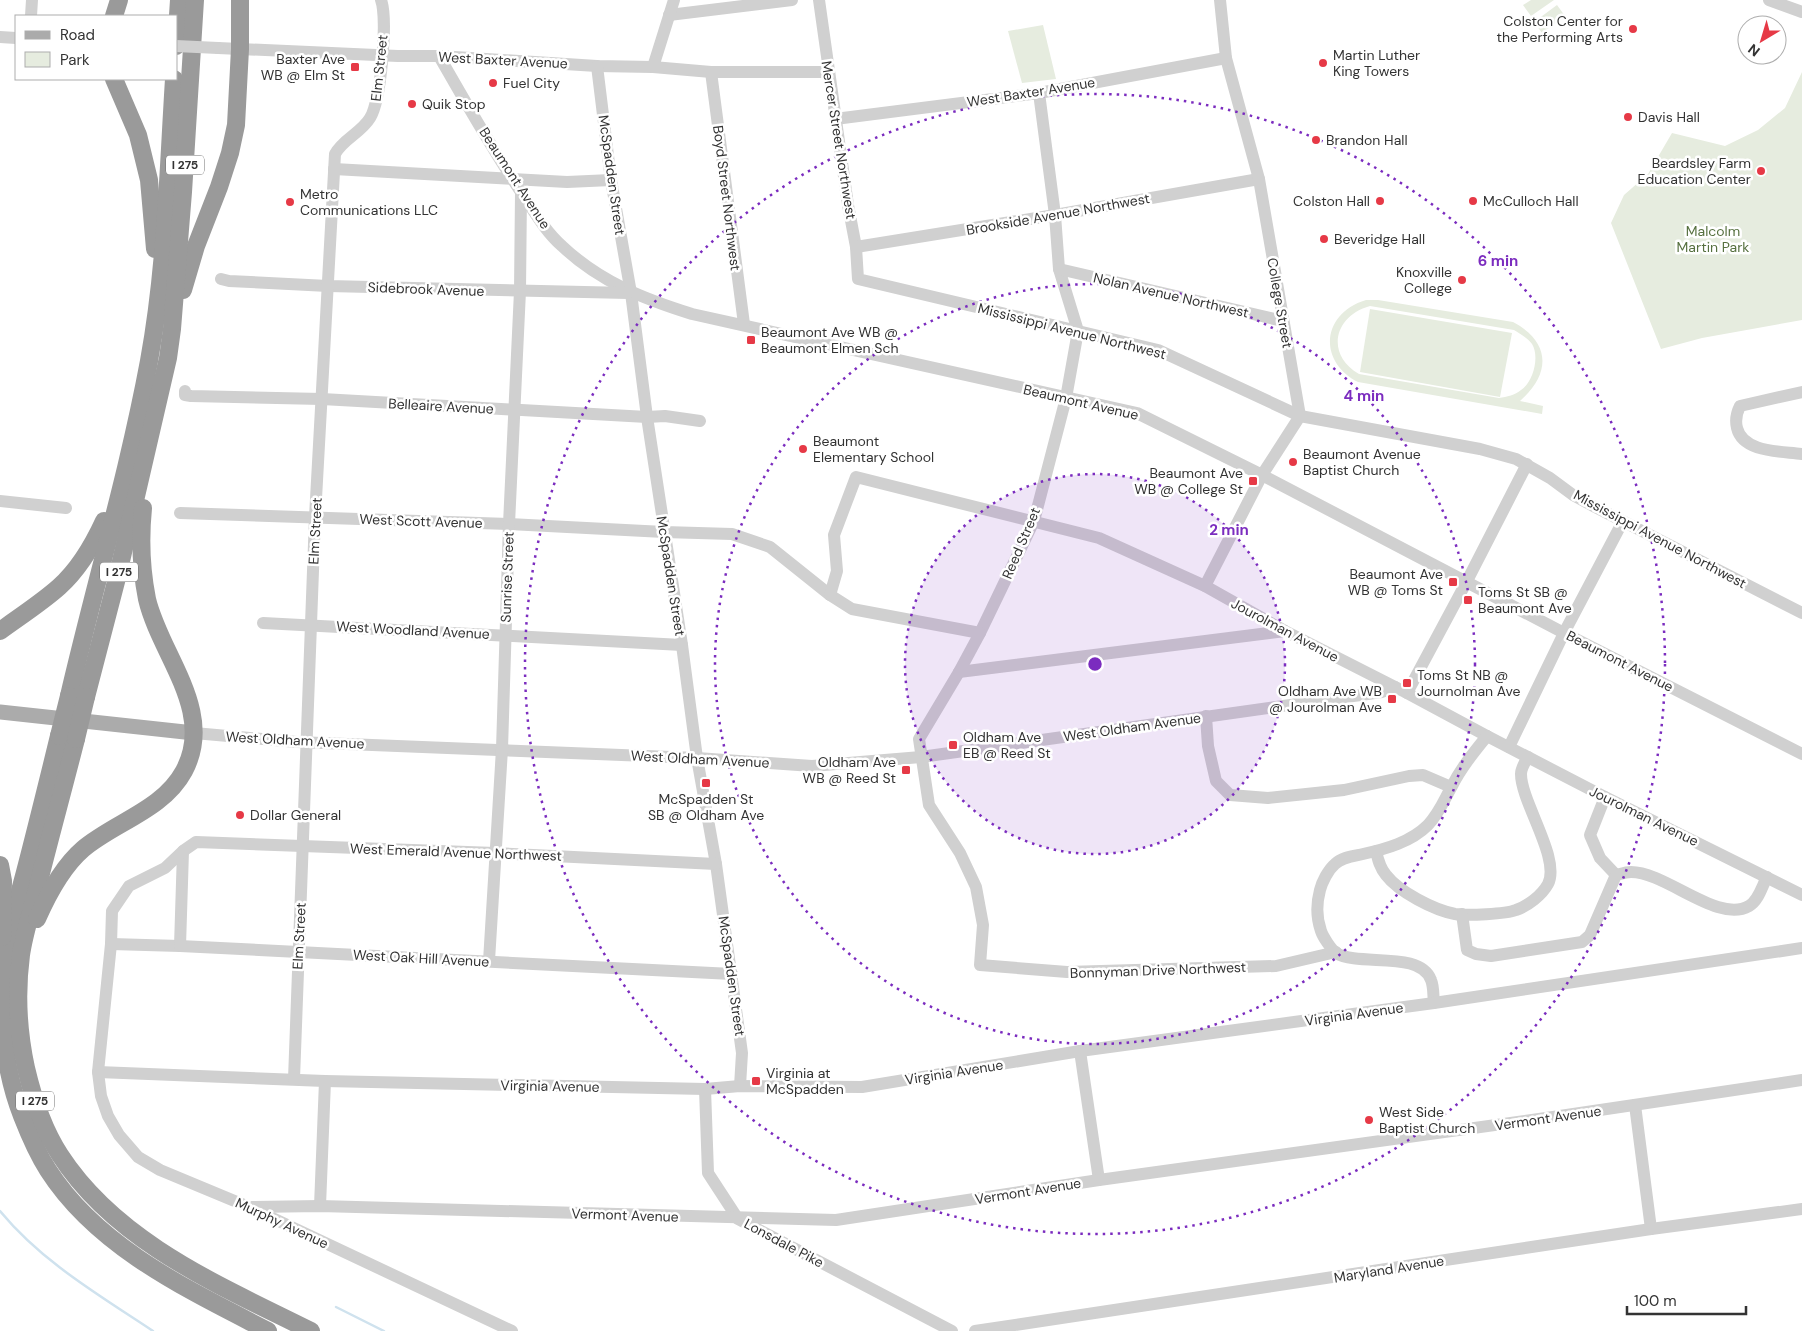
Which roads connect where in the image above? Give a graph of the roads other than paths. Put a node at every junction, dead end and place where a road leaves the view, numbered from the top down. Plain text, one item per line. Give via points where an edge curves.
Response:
1 (32, 0) edge
2 (119, 0) edge
3 (179, 0) edge
4 (195, 0) edge
5 (240, 0) edge
6 (381, 0) edge
7 (674, 0) edge
8 (792, 0) edge
9 (819, 0) edge
10 (1220, 0) edge
11 (1769, 0) edge
12 (1802, 12) edge
13 (31, 15) edge
14 (114, 15) edge
15 (178, 15) edge
16 (669, 15) junction
17 (0, 37) edge
18 (15, 38) edge
19 (178, 46) edge
20 (240, 49) junction
21 (382, 55) junction
22 (439, 56) junction
23 (1226, 58) junction
24 (597, 66) junction
25 (653, 67) junction
26 (711, 72) junction
27 (829, 72) junction
28 (114, 80) edge
29 (174, 80) edge
30 (1039, 93) junction
31 (835, 119) junction
32 (334, 169) junction
33 (512, 179) junction
34 (1259, 179) junction
35 (610, 180) junction
36 (521, 193) junction
37 (1055, 215) junction
38 (856, 247) junction
39 (1059, 269) junction
40 (221, 279) dead end
41 (858, 279) joint
42 (328, 286) junction
43 (159, 287) junction
44 (520, 291) junction
45 (631, 293) junction
46 (1283, 320) junction
47 (744, 324) junction
48 (172, 329) junction
49 (1078, 331) junction
50 (185, 391) dead end
51 (1802, 392) edge
52 (1066, 398) junction
53 (322, 399) junction
54 (514, 410) junction
55 (1300, 416) junction
56 (647, 417) junction
57 (700, 421) dead end
58 (148, 445) junction
59 (1802, 454) edge
60 (1527, 464) junction
61 (1262, 475) junction
62 (124, 477) junction
63 (0, 501) edge
64 (66, 508) dead end
65 (180, 513) dead end
66 (315, 517) junction
67 (1034, 521) junction
68 (1623, 521) junction
69 (509, 524) junction
70 (664, 532) junction
71 (1467, 581) junction
72 (1205, 586) junction
73 (830, 595) junction
74 (1802, 613) edge
75 (263, 623) dead end
76 (311, 625) junction
77 (0, 631) edge
78 (1285, 631) junction
79 (980, 632) junction
80 (1564, 633) junction
81 (505, 634) junction
82 (682, 645) junction
83 (959, 672) junction
84 (1395, 687) junction
85 (1407, 693) junction
86 (0, 712) edge
87 (1206, 716) junction
88 (194, 733) junction
89 (1487, 736) junction
90 (67, 738) junction
91 (307, 742) junction
92 (1509, 747) junction
93 (502, 749) junction
94 (1802, 754) edge
95 (921, 757) junction
96 (1528, 757) junction
97 (697, 758) junction
98 (1451, 787) junction
99 (1605, 798) junction
100 (196, 842) joint
101 (304, 847) junction
102 (183, 851) junction
103 (1376, 851) junction
104 (495, 853) junction
105 (716, 864) junction
106 (0, 865) edge
107 (1616, 874) junction
108 (1767, 877) junction
109 (1802, 896) edge
110 (1462, 914) junction
111 (111, 944) junction
112 (180, 946) junction
113 (1802, 948) edge
114 (298, 952) junction
115 (1336, 952) junction
116 (21, 954) junction
117 (489, 962) junction
118 (980, 965) joint
119 (3, 974) junction
120 (732, 974) junction
121 (1434, 1003) junction
122 (1080, 1051) junction
123 (98, 1072) junction
124 (294, 1079) junction
125 (1802, 1080) edge
126 (325, 1081) junction
127 (740, 1086) junction
128 (705, 1089) junction
129 (1635, 1105) junction
130 (1099, 1180) junction
131 (249, 1206) junction
132 (320, 1206) junction
133 (1802, 1209) edge
134 (738, 1218) junction
135 (1651, 1229) junction
136 (268, 1331) edge
137 (311, 1331) edge
138 (512, 1331) edge
139 (952, 1331) edge
140 (975, 1331) edge

1 - 13 street
2 - 14 highway
3 - 15 highway
4 - 48 highway, I 275
5 - 20 highway
6 - 21 street, Elm Street via 384,12
7 - 16 street
8 - 16 street
9 - 27 street, Mercer Street Northwest
10 - 23 street, College Street
11 - 12 street
16 - 25 street
17 - 18 street
19 - 20 street, West Baxter Avenue, bridge
20 - 21 street, West Baxter Avenue
20 - 48 highway via 236,125 230,153 196,246
21 - 22 street, West Baxter Avenue
21 - 32 street, Elm Street via 375,108 366,124 338,149
22 - 24 street, West Baxter Avenue
22 - 33 street, Beaumont Avenue
23 - 30 street, West Baxter Avenue
23 - 34 street, College Street
24 - 25 street, West Baxter Avenue
24 - 35 street, McSpadden Street
25 - 26 street, West Baxter Avenue
26 - 27 street, West Baxter Avenue
26 - 47 street, Boyd Street Northwest
27 - 31 street, Mercer Street Northwest
28 - 43 highway via 138,135 148,180
29 - 43 highway, I 275
30 - 31 street, West Baxter Avenue
30 - 37 street, Reed Street
31 - 38 street, Mercer Street Northwest
32 - 33 street
32 - 42 street, Elm Street
33 - 35 street
33 - 36 street, Beaumont Avenue
34 - 37 street, Brookside Avenue Northwest
34 - 46 street, College Street
35 - 45 street, McSpadden Street
36 - 44 street, Sunrise Street
36 - 45 street, Beaumont Avenue via 562,246 581,262
37 - 38 street, Brookside Avenue Northwest
37 - 39 street, Reed Street
38 - 41 street, Mercer Street Northwest
39 - 46 street, Nolan Avenue Northwest
39 - 49 street, Reed Street
40 - 42 street, Sidebrook Avenue
41 - 49 street, Mississippi Avenue Northwest
42 - 44 street, Sidebrook Avenue
42 - 53 street, Elm Street
43 - 62 highway, I 275 via 149,360
44 - 45 street, Sidebrook Avenue
44 - 54 street, Sunrise Street
45 - 47 street, Beaumont Avenue via 692,314
45 - 56 street, McSpadden Street
46 - 55 street, College Street
47 - 52 street, Beaumont Avenue
48 - 58 highway, I 275
49 - 52 street, Reed Street
49 - 55 street, Mississippi Avenue Northwest via 1158,350
50 - 53 street, Belleaire Avenue via 184,395 191,396
51 - 59 street via 1740,406 1735,421 1738,433 1748,444
52 - 61 street, Beaumont Avenue via 1137,414
52 - 67 street, Reed Street
53 - 54 street, Belleaire Avenue
53 - 66 street, Elm Street
54 - 56 street, Belleaire Avenue
54 - 69 street, Sunrise Street
55 - 60 street, Mississippi Avenue Northwest via 1480,449
55 - 61 street
56 - 57 street, Belleaire Avenue
56 - 70 street, McSpadden Street
58 - 88 highway via 141,530 148,600 189,700
58 - 90 highway, I 275, bridge via 86,697
60 - 68 street, Mississippi Avenue Northwest via 1573,495
60 - 71 street
61 - 71 street, Beaumont Avenue
61 - 72 street
62 - 77 highway via 97,537 78,565 59,587
62 - 90 highway, I 275, bridge via 68,696
63 - 64 street
65 - 66 street, West Scott Avenue
66 - 69 street, West Scott Avenue
66 - 76 street, Elm Street
67 - 72 street, Jourolman Avenue via 1099,538
67 - 73 street, Jourolman Avenue via 856,477 834,535 837,571
67 - 79 street, Reed Street
68 - 74 street, Mississippi Avenue Northwest
68 - 80 street
69 - 70 street, West Scott Avenue
69 - 81 street, Sunrise Street
70 - 73 street, West Scott Avenue via 732,534 770,547
70 - 82 street, McSpadden Street
71 - 80 street, Beaumont Avenue
71 - 85 street
72 - 78 street, Jourolman Avenue
73 - 79 street, West Scott Avenue via 852,609
75 - 76 street, West Woodland Avenue
76 - 81 street, West Woodland Avenue
76 - 91 street, Elm Street
78 - 83 street
78 - 84 street, Jourolman Avenue
79 - 83 street, Reed Street
80 - 92 street
80 - 94 street, Beaumont Avenue
81 - 82 street, West Woodland Avenue
81 - 93 street, Sunrise Street
82 - 97 street, McSpadden Street
83 - 95 street, Reed Street via 919,739
84 - 85 street, Jourolman Avenue
84 - 87 street, West Oldham Avenue via 1382,692
85 - 89 street, Jourolman Avenue
86 - 88 main road, West Oldham Avenue
87 - 95 street, West Oldham Avenue
87 - 98 street via 1208,746 1216,781 1230,795 1268,798 1344,790 1423,775
88 - 91 street, West Oldham Avenue
88 - 116 highway via 184,770 174,786 157,802 82,850 61,874
89 - 92 street, Jourolman Avenue
89 - 98 street
90 - 116 highway, I 275
90 - 119 highway, I 275 via 10,928
91 - 93 street, West Oldham Avenue
91 - 101 street, Elm Street
92 - 96 street, Jourolman Avenue
93 - 97 street, West Oldham Avenue
93 - 104 street, Sunrise Street
95 - 97 street, West Oldham Avenue via 812,766
95 - 118 street, Reed Street via 929,805 960,853 976,887 983,925
96 - 99 street, Jourolman Avenue
96 - 110 street via 1521,774 1523,790 1540,829 1549,864 1548,884 1536,898 1515,911
97 - 105 street, McSpadden Street
98 - 103 street via 1428,825 1398,844
99 - 107 street via 1590,835 1600,858
99 - 108 street, Jourolman Avenue
100 - 101 street, West Emerald Avenue Northwest
100 - 102 street, Murphy Avenue
101 - 104 street, West Emerald Avenue Northwest
101 - 114 street, Elm Street
102 - 111 street, Murphy Avenue via 165,868 128,886 112,911
102 - 112 street
103 - 110 street via 1379,865 1402,890 1441,909
103 - 115 street via 1344,858 1335,864 1321,886 1318,921 1323,935
104 - 105 street, West Emerald Avenue Northwest
104 - 117 street, Sunrise Street
105 - 120 street, McSpadden Street
106 - 119 highway via 3,881
107 - 108 street via 1631,872 1666,882 1727,910 1750,906
107 - 110 street via 1590,935 1582,942 1491,956 1476,954 1467,950
108 - 109 street, Jourolman Avenue
111 - 112 street, West Oak Hill Avenue
111 - 123 street, Murphy Avenue
112 - 114 street, West Oak Hill Avenue
113 - 121 street, Virginia Avenue
114 - 117 street, West Oak Hill Avenue
114 - 124 street, Elm Street
115 - 118 street, Bonnyman Drive Northwest via 1276,966 1067,972
115 - 121 street via 1348,957 1410,963 1426,972 1431,979
116 - 137 highway, I 275 via 18,996 21,1046 31,1092 48,1133 74,1174 114,1216 170,1256
117 - 120 street, West Oak Hill Avenue
119 - 136 highway, I 275 via 0,1020 4,1055 30,1138 48,1170 90,1218 136,1256 172,1280
120 - 127 street, McSpadden Street via 742,1053
121 - 122 street, Virginia Avenue
122 - 127 street, Virginia Avenue via 862,1087
122 - 130 street
123 - 124 street, Virginia Avenue
123 - 131 street, Murphy Avenue via 108,1116 138,1157 160,1170
124 - 126 street, Virginia Avenue
125 - 129 street, Vermont Avenue
126 - 128 street, Virginia Avenue
126 - 132 street
127 - 128 street, Virginia Avenue
128 - 134 street, Lonsdale Pike via 708,1173
129 - 130 street, Vermont Avenue
129 - 135 street
130 - 134 street, Vermont Avenue via 836,1220
131 - 132 street, Vermont Avenue
131 - 138 street, Murphy Avenue
132 - 134 street, Vermont Avenue
133 - 135 street, Maryland Avenue
134 - 139 street, Lonsdale Pike
135 - 140 street, Maryland Avenue

